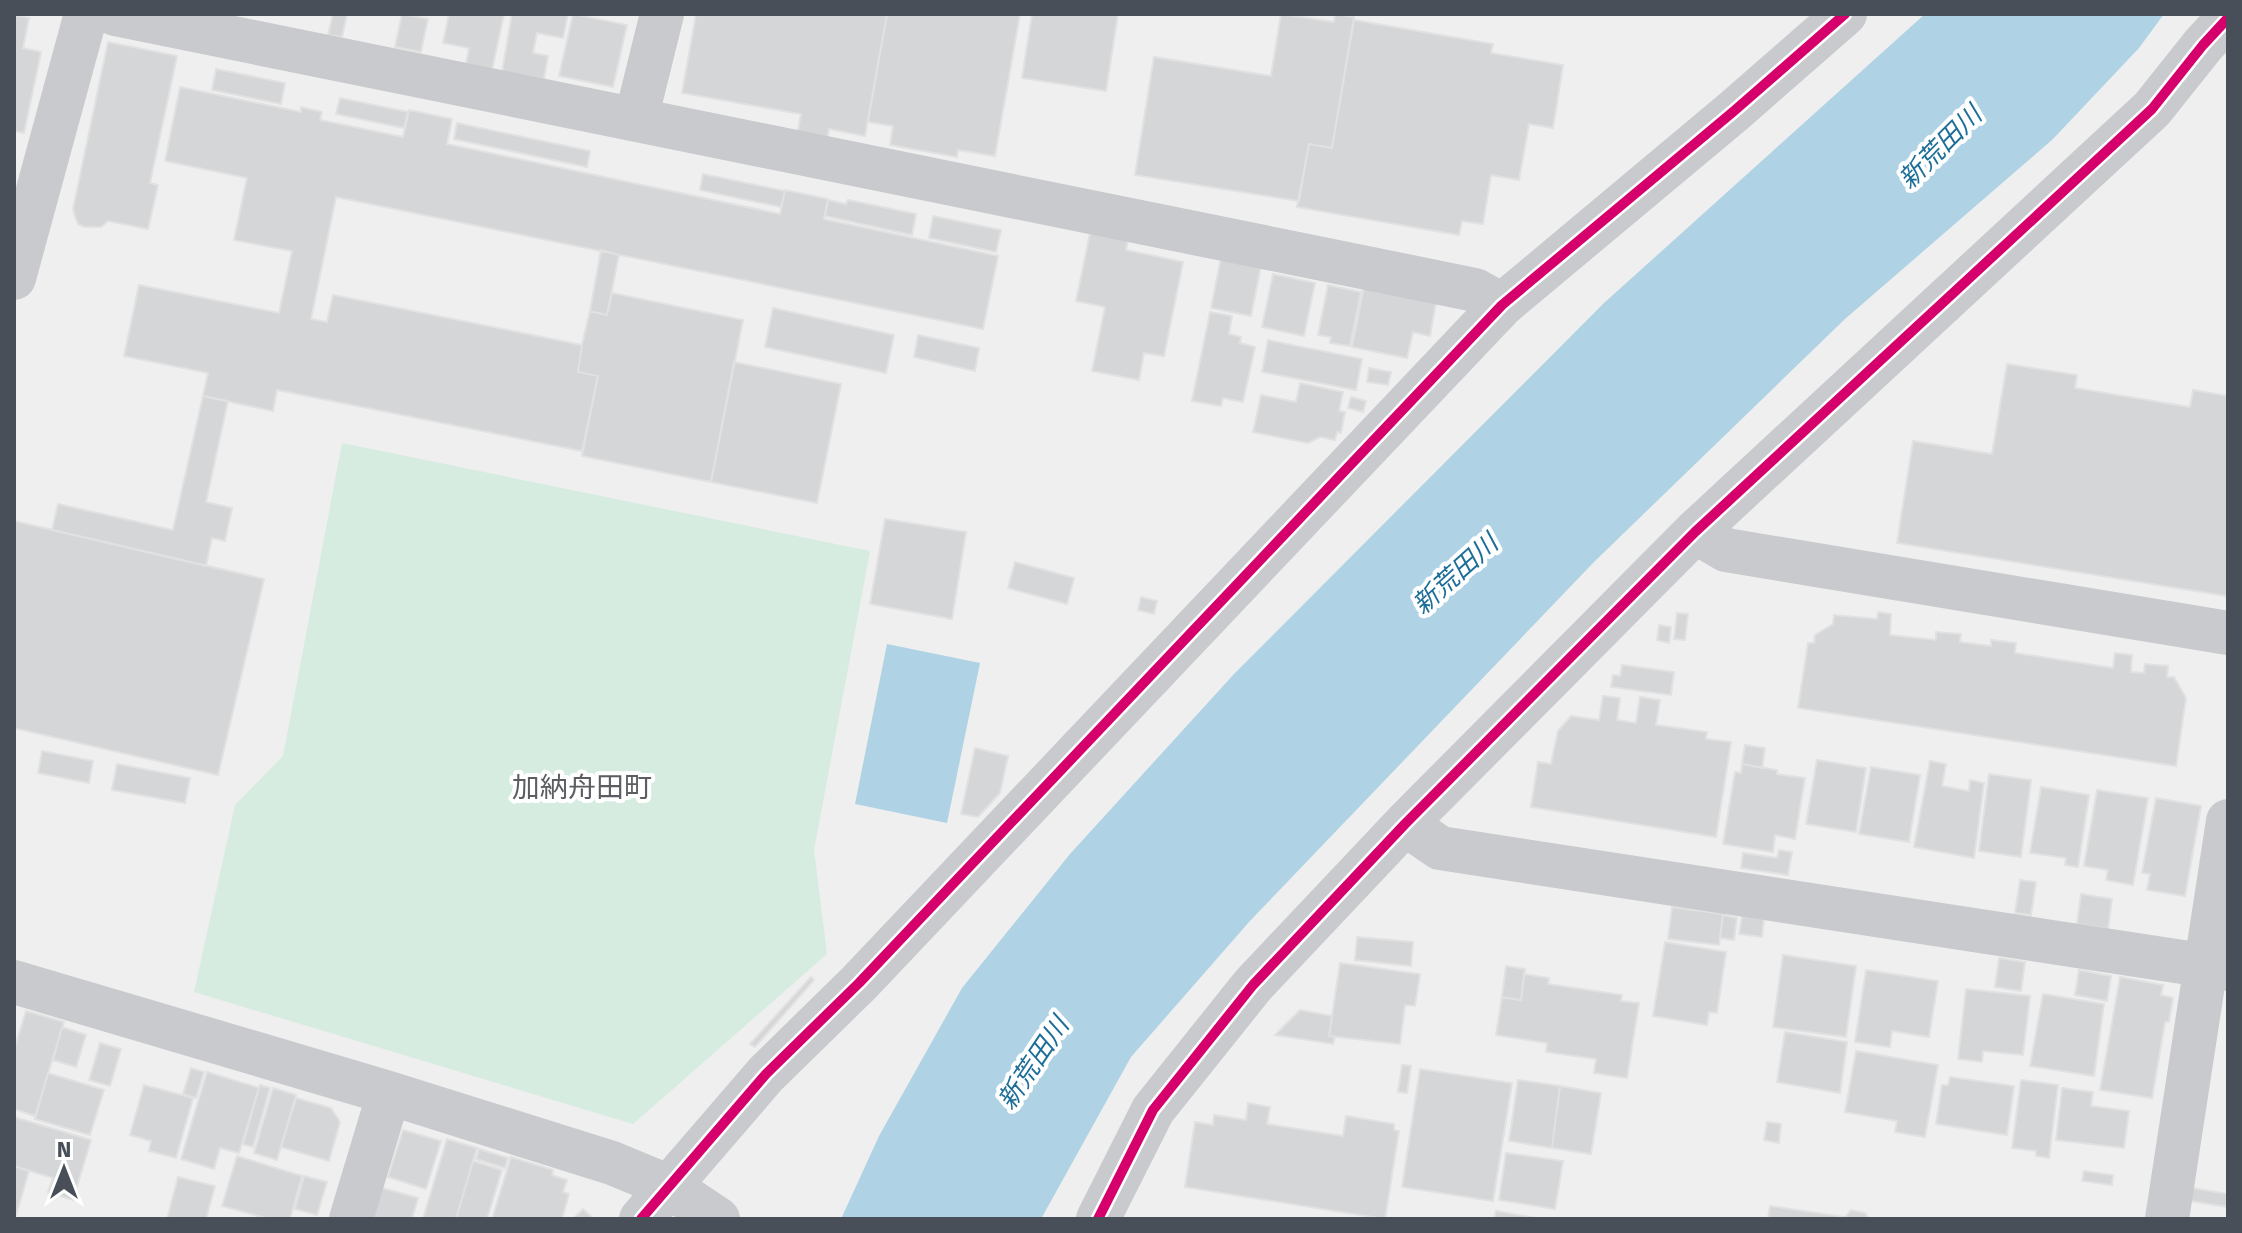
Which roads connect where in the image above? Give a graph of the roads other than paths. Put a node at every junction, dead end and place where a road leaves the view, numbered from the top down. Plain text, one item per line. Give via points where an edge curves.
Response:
1 (86, 14) edge
2 (115, 14) edge
3 (662, 14) edge
4 (1845, 14) edge
5 (2228, 18) edge
6 (636, 119) junction
7 (14, 278) edge
8 (1502, 305) junction
9 (1695, 532) junction
10 (2228, 633) edge
11 (2228, 821) edge
12 (1405, 824) junction
13 (2217, 968) edge
14 (14, 982) edge
15 (389, 1093) junction
16 (670, 1187) junction
17 (1102, 1218) edge
18 (351, 1219) edge
19 (641, 1219) edge
20 (718, 1219) edge
21 (2167, 1219) edge

1 - 7 street
2 - 6 street
3 - 6 street
4 - 8 street
5 - 9 street via 2152,109
6 - 8 street via 1475,290
8 - 16 street via 859,983 766,1074
9 - 10 street via 1726,550
9 - 12 street
11 - 13 street
12 - 13 street via 1440,848
12 - 17 street via 1253,985 1153,1110
13 - 21 street
14 - 15 street
15 - 16 street via 612,1163
15 - 18 street
16 - 19 street
16 - 20 street

